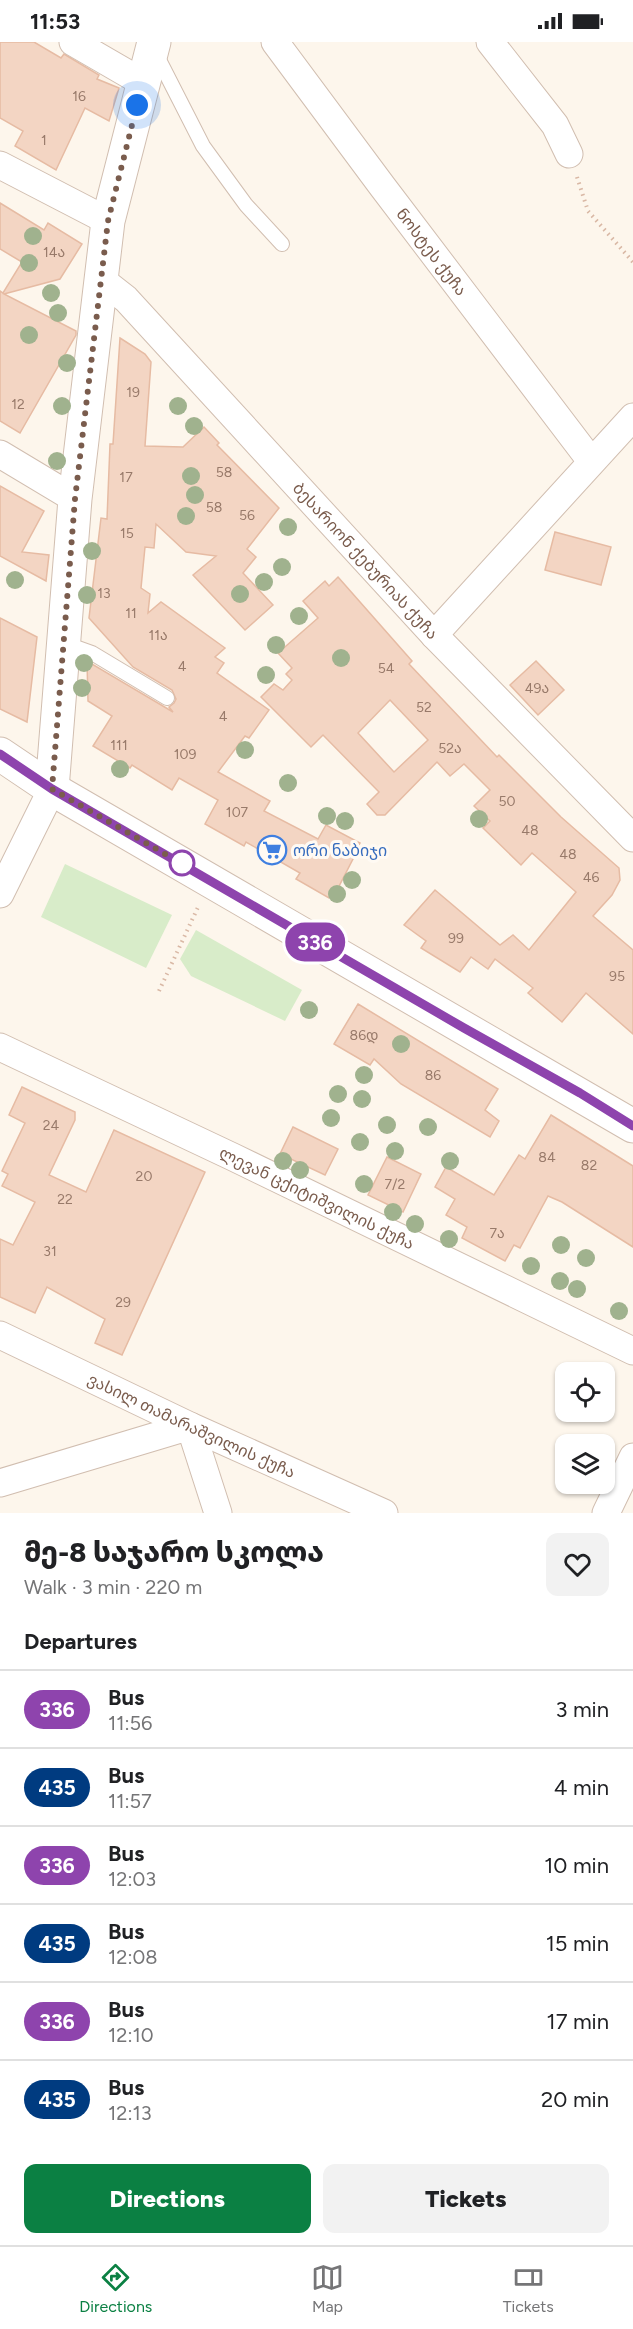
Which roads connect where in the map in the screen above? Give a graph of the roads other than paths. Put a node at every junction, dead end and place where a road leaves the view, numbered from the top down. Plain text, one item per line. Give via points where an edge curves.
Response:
1 (73, 42) edge
2 (275, 42) edge
3 (489, 42) edge
4 (153, 45) edge
5 (142, 82) junction
6 (569, 154) road end
7 (0, 165) edge
8 (108, 221) junction
9 (282, 244) dead end
10 (103, 281) junction
11 (633, 417) edge
12 (0, 454) edge
13 (591, 461) junction
14 (75, 499) junction
15 (434, 635) junction
16 (64, 644) junction
17 (167, 698) dead end
18 (0, 754) edge
19 (52, 789) junction
20 (633, 838) edge
21 (0, 894) edge
22 (0, 1047) edge
23 (633, 1126) edge
24 (0, 1335) edge
25 (633, 1351) edge
26 (190, 1426) junction
27 (633, 1457) edge
28 (0, 1483) edge
29 (218, 1513) edge
30 (384, 1513) edge
31 (606, 1513) edge

1 - 5 street
2 - 13 street, ნოსტეს ქუჩა
3 - 6 street via 555,125
4 - 5 street
4 - 9 lane via 203,146 246,205
5 - 8 street
7 - 8 street
8 - 10 street
10 - 14 street
10 - 15 street, ბესარიონ ქებურიას ქუჩა via 126,298
11 - 13 street
12 - 14 street
13 - 15 street
14 - 16 street
15 - 20 street, ბესარიონ ქებურიას ქუჩა
16 - 17 lane via 92,653
16 - 19 street
18 - 19 street
19 - 21 street
19 - 23 street
22 - 25 street, ლევან ცქიტიშვილის ქუჩა
24 - 26 street, ვასილ თამარაშვილის ქუჩა
26 - 28 street
26 - 29 street
26 - 30 street, ვასილ თამარაშვილის ქუჩა
27 - 31 street

